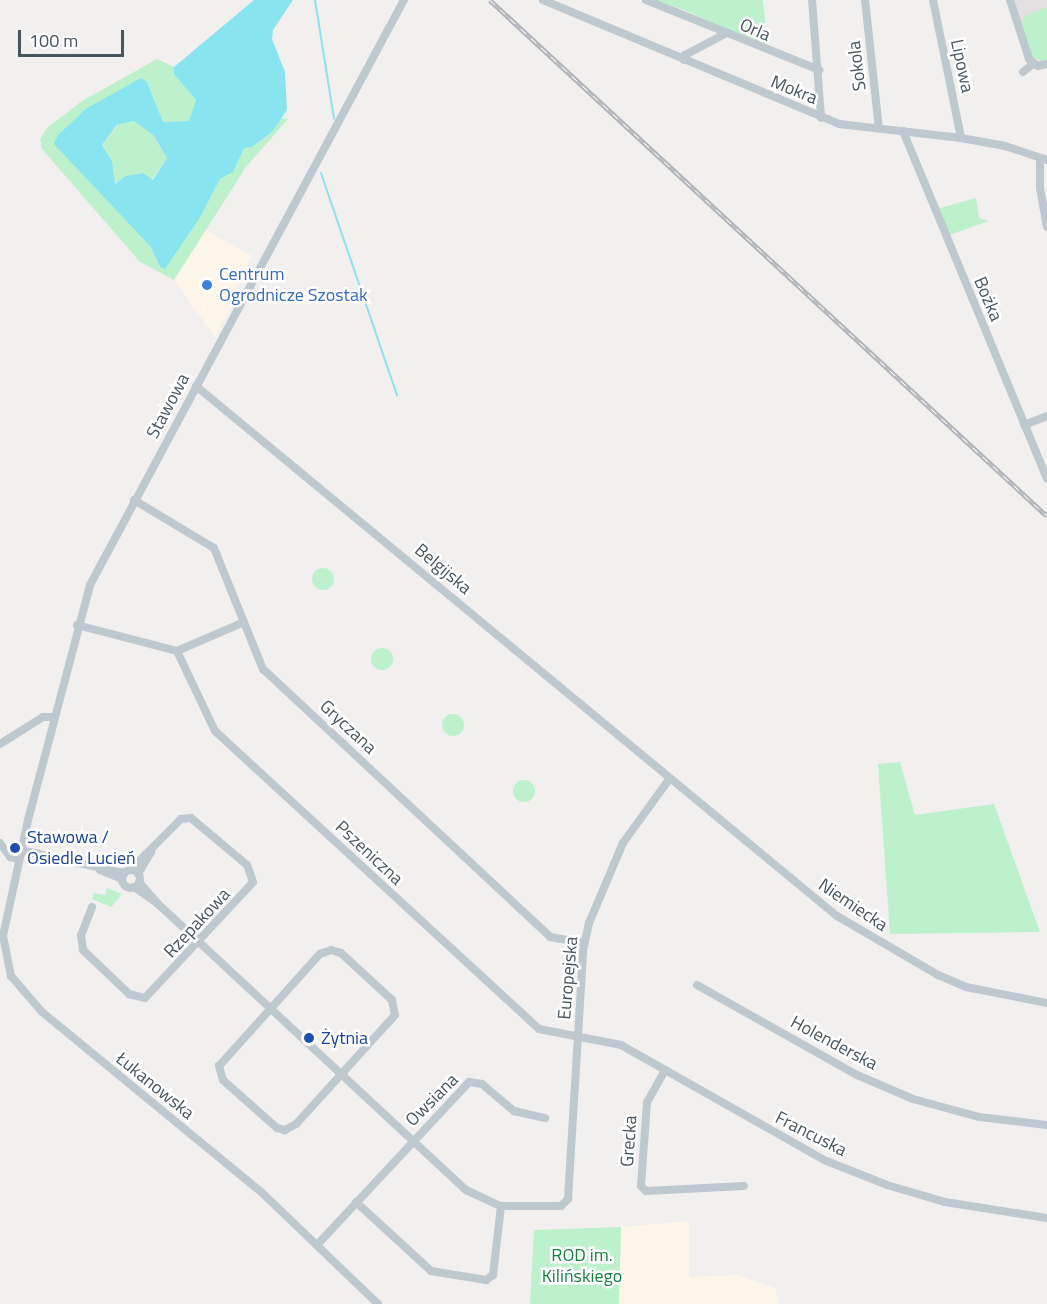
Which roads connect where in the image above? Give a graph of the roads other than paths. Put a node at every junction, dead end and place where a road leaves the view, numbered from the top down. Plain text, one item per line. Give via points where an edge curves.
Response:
1 (404, 0) edge
2 (543, 0) edge
3 (646, 0) edge
4 (812, 0) edge
5 (865, 0) edge
6 (933, 0) edge
7 (1010, 0) edge
8 (725, 34) junction
9 (684, 60) junction
10 (1033, 64) junction
11 (1047, 64) edge
12 (819, 70) junction
13 (1023, 72) dead end
14 (821, 118) junction
15 (879, 128) junction
16 (903, 131) junction
17 (961, 138) junction
18 (1044, 159) edge
19 (1047, 226) edge
20 (196, 386) junction
21 (1047, 416) edge
22 (1024, 425) junction
23 (1047, 478) edge
24 (134, 500) junction
25 (243, 623) junction
26 (77, 625) junction
27 (177, 651) junction
28 (54, 717) junction
29 (0, 744) edge
30 (670, 778) junction
31 (0, 843) edge
32 (21, 850) junction
33 (18, 859) junction
34 (131, 877) junction
35 (92, 907) dead end
36 (199, 943) junction
37 (584, 943) junction
38 (697, 985) dead end
39 (1047, 1003) edge
40 (270, 1009) junction
41 (578, 1035) junction
42 (665, 1070) junction
43 (341, 1074) junction
44 (545, 1118) dead end
45 (1047, 1125) edge
46 (413, 1141) junction
47 (744, 1186) dead end
48 (356, 1202) junction
49 (501, 1206) junction
50 (1047, 1218) edge
51 (317, 1245) junction
52 (378, 1304) edge

1 - 20 street, Stawowa
2 - 9 street, Mokra
3 - 8 street, Orla
4 - 12 street
5 - 15 street, Sokola
6 - 17 street, Lipowa
7 - 10 street
8 - 9 street via 685,55
8 - 12 street, Orla
9 - 14 street, Mokra
10 - 11 street
10 - 13 street
12 - 14 street
14 - 15 street, Mokra
15 - 16 street, Mokra
16 - 17 street, Mokra
16 - 22 street, Bożka
17 - 18 street, Mokra
18 - 19 street via 1040,188
20 - 24 street, Stawowa
20 - 30 street, Belgijska
21 - 22 street
22 - 23 street, Bożka
24 - 25 street, Gryczana via 212,545
24 - 26 street, Stawowa via 97,570
25 - 27 street
25 - 37 street, Gryczana via 263,669 550,936
26 - 27 street
26 - 28 street, Stawowa
27 - 41 street, Pszeniczna via 215,731 533,1024 548,1034
28 - 29 street via 43,717
28 - 32 street, Stawowa
30 - 37 street, Europejska via 623,843 603,884
30 - 39 street, Niemiecka via 814,899 870,936 966,987
31 - 33 street via 10,857
32 - 33 street, Łukanowska
32 - 34 street
33 - 51 street, Łukanowska via 3,936 6,962 16,985 42,1012 260,1191
34 - 36 street
34 - 36 street, Rzepakowa via 181,819 191,818 252,873 251,887
35 - 36 street, Rzepakowa via 81,935 83,950 134,996 151,994
36 - 40 street
37 - 41 street, Europejska
38 - 45 street, Holenderska via 857,1075 963,1114
40 - 43 street
40 - 43 street via 219,1066 223,1080 259,1114 277,1128 288,1129
40 - 43 street via 320,954 331,950 341,953 392,1000 395,1012
41 - 42 street, Francuska via 614,1042
41 - 49 street, Europejska via 567,1202 561,1206
42 - 47 street, Grecka via 647,1102 641,1186 646,1191
42 - 50 street, Francuska via 824,1160 886,1185 945,1202
43 - 46 street
44 - 46 street, Owsiana via 514,1111 482,1084 472,1082 462,1087
46 - 48 street, Owsiana
46 - 49 street via 466,1190
48 - 49 street via 431,1271 483,1280 493,1275
48 - 51 street, Owsiana
51 - 52 street, Łukanowska

